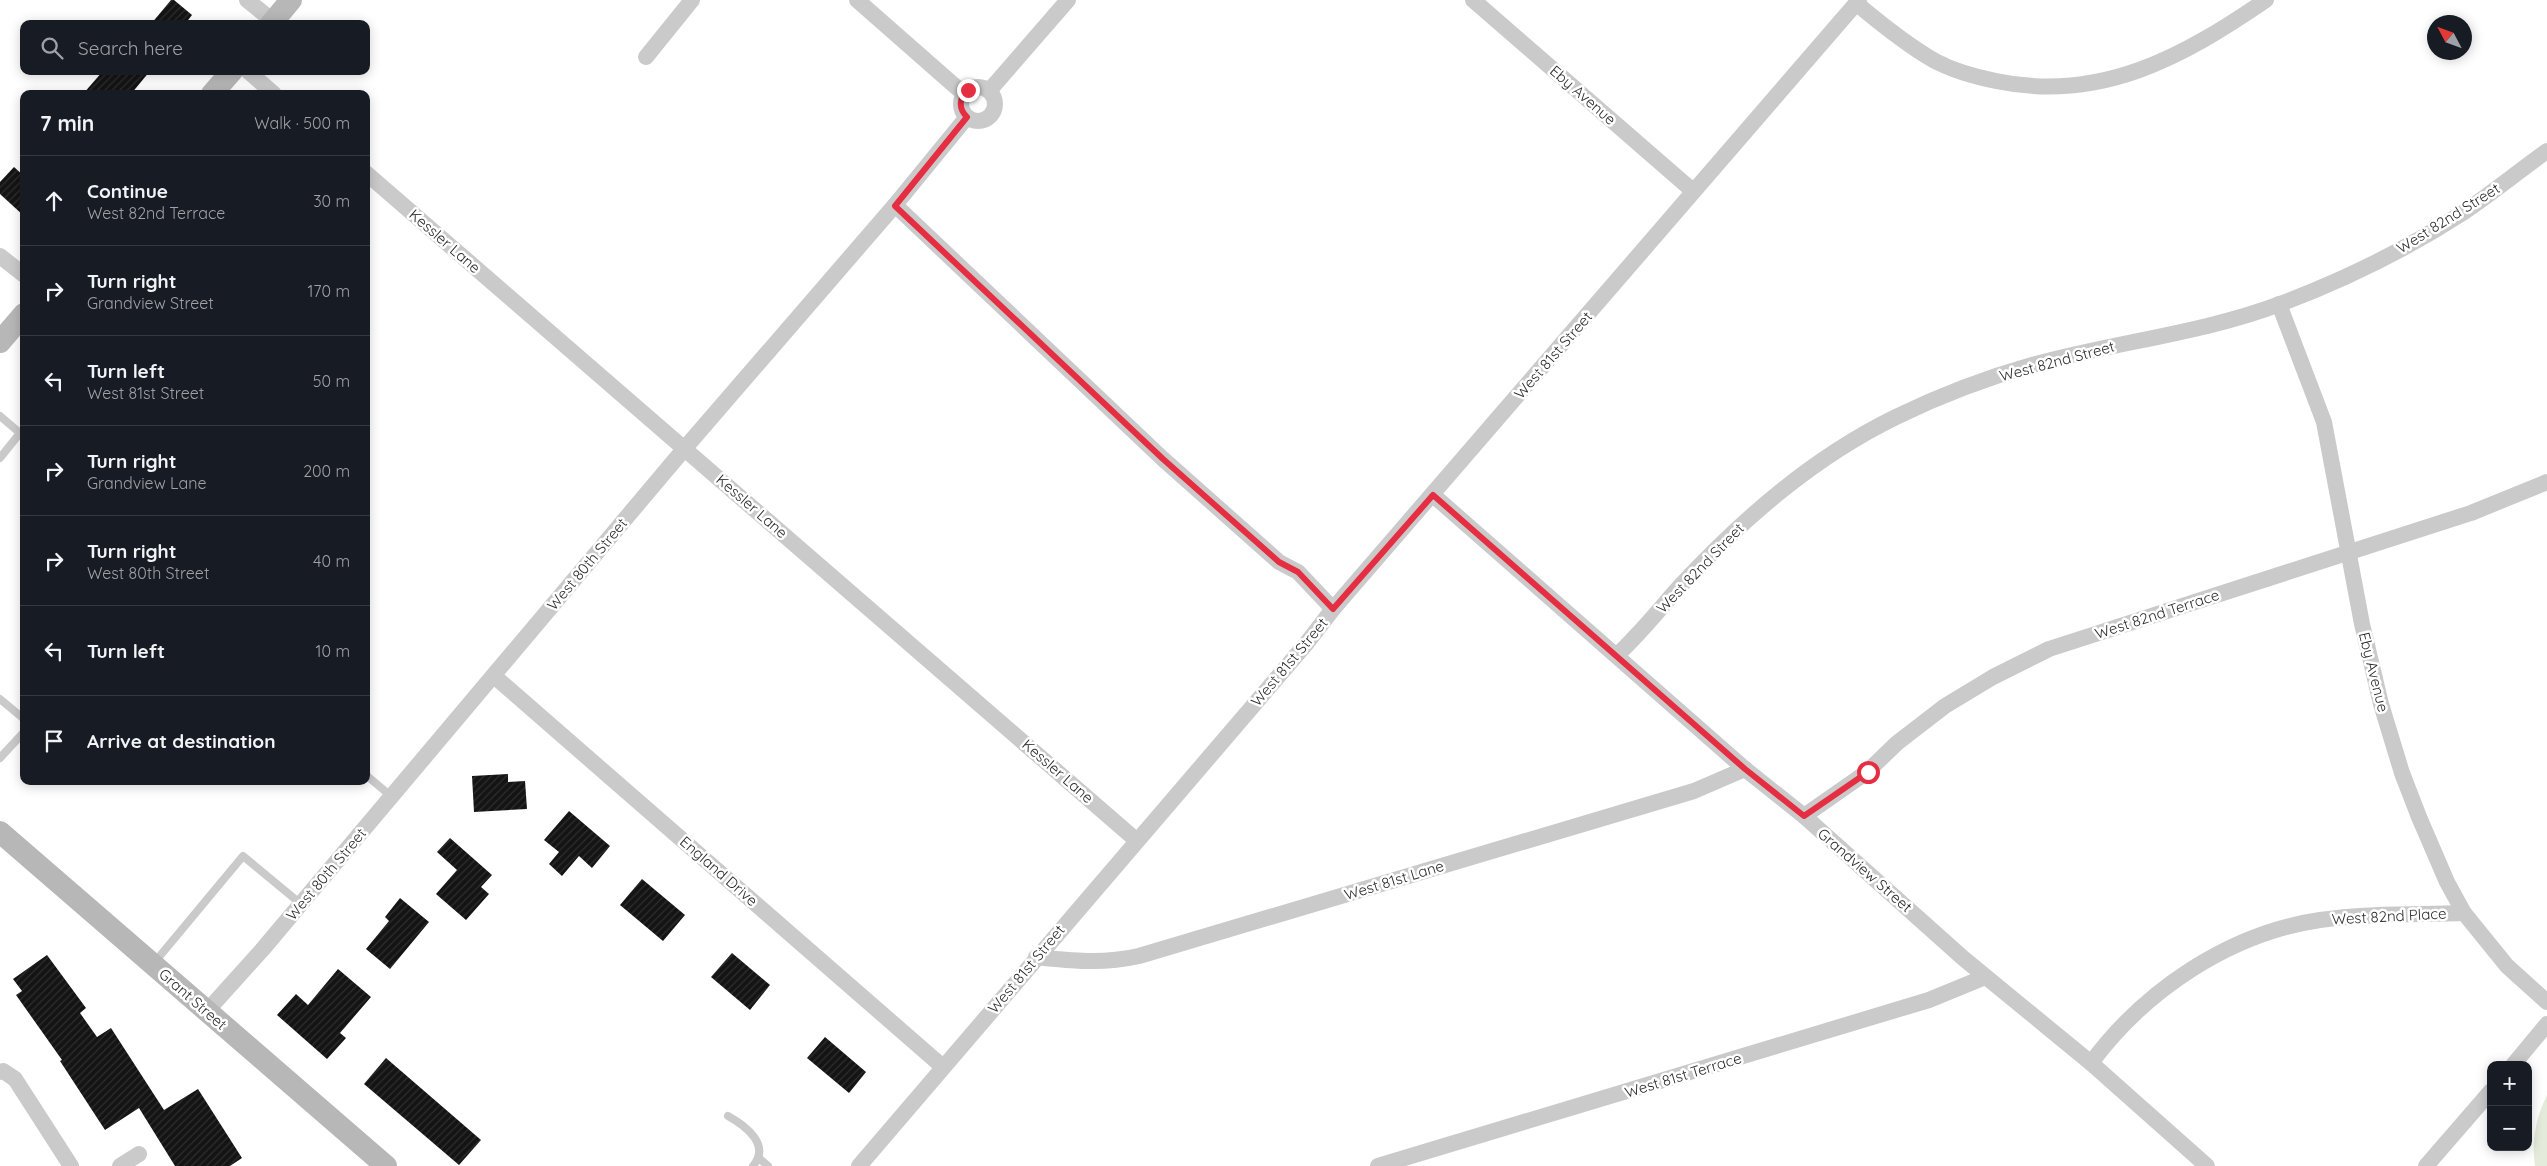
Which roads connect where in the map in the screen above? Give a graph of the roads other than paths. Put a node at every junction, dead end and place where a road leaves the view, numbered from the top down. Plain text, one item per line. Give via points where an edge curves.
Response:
1 (246, 0) edge
2 (291, 0) edge
3 (692, 0) edge
4 (857, 0) edge
5 (1068, 0) edge
6 (1473, 0) edge
7 (2266, 0) edge
8 (1857, 2) edge
9 (270, 20) edge
10 (274, 20) edge
11 (646, 56) dead end
12 (229, 75) edge
13 (253, 75) edge
14 (215, 90) edge
15 (269, 90) edge
16 (989, 91) junction
17 (964, 94) junction
18 (967, 117) junction
19 (2547, 151) edge
20 (370, 176) edge
21 (1693, 191) junction
22 (895, 206) junction
23 (0, 256) edge
24 (20, 273) edge
25 (2279, 304) junction
26 (20, 319) edge
27 (0, 342) edge
28 (0, 416) edge
29 (685, 448) junction
30 (0, 458) edge
31 (2547, 482) edge
32 (1433, 495) junction
33 (2349, 552) junction
34 (1333, 609) junction
35 (1617, 655) junction
36 (494, 676) junction
37 (0, 699) edge
38 (20, 716) edge
39 (20, 736) edge
40 (0, 758) edge
41 (1745, 769) junction
42 (370, 779) edge
43 (392, 797) junction
44 (1804, 816) junction
45 (0, 832) edge
46 (1136, 840) junction
47 (301, 904) junction
48 (2464, 913) junction
49 (1036, 957) junction
50 (152, 964) junction
51 (1985, 977) junction
52 (2547, 1002) edge
53 (207, 1011) junction
54 (2547, 1024) edge
55 (2516, 1061) edge
56 (2091, 1063) junction
57 (944, 1067) junction
58 (0, 1072) edge
59 (2487, 1096) edge
60 (728, 1116) dead end
61 (139, 1154) dead end
62 (760, 1159) junction
63 (71, 1166) edge
64 (120, 1166) edge
65 (386, 1166) edge
66 (753, 1166) edge
67 (768, 1166) edge
68 (859, 1166) edge
69 (1378, 1166) edge
70 (2207, 1166) edge
71 (2426, 1166) edge

1 - 9 street
2 - 10 street
3 - 11 street
4 - 17 street
5 - 16 street
6 - 21 street, Eby Avenue
7 - 8 street via 2231,24 2147,68 2104,82 2051,88 1976,77 1936,62 1891,32
8 - 21 street, West 81st Street
12 - 14 street
13 - 15 street
16 - 17 street via 979,87
16 - 18 street via 996,103 993,113 979,122
17 - 18 street via 961,105
18 - 22 street, West 80th Street
19 - 25 street, West 82nd Street via 2465,211 2413,243
20 - 29 street, Kessler Lane
21 - 32 street, West 81st Street
22 - 29 street, West 80th Street
22 - 34 street via 1163,459 1279,562 1298,572
23 - 24 street
25 - 33 street, Eby Avenue via 2324,422
25 - 35 street, West 82nd Street via 2230,319 2032,365 1966,387 1894,418 1831,454 1773,496 1681,585
26 - 27 street
28 - 30 lane via 20,433
29 - 36 street, West 80th Street
29 - 46 street, Kessler Lane
31 - 33 street, West 82nd Terrace via 2471,513
32 - 34 street, West 81st Street
32 - 35 street, Grandview Street
33 - 44 street, West 82nd Terrace via 2048,649 1945,706 1897,743 1868,772
33 - 48 street, Eby Avenue via 2366,642 2402,774 2447,882
34 - 46 street, West 81st Street
35 - 41 street, Grandview Street
36 - 43 street, West 80th Street
36 - 57 street, England Drive
37 - 38 lane
39 - 40 lane
41 - 44 street, Grandview Street
41 - 49 street, West 81st Lane via 1694,791 1139,956 1087,963
42 - 43 lane
43 - 47 street, West 80th Street
44 - 51 street, Grandview Street
45 - 50 street, Grant Street
46 - 49 street, West 81st Street
47 - 50 lane via 243,856
47 - 53 street, West 80th Street
48 - 52 street, Eby Avenue via 2507,966
48 - 56 street, West 82nd Place via 2359,915 2319,920 2272,931 2240,943 2161,991 2119,1030
49 - 57 street, West 81st Street
50 - 53 street, Grant Street
51 - 56 street, Grandview Street
51 - 69 street, West 81st Terrace via 1930,1000
53 - 65 street, Grant Street
54 - 55 street
56 - 70 street, Grandview Street
57 - 68 street, West 81st Street
58 - 63 street via 4,1071 15,1079
59 - 71 street
60 - 62 lane via 744,1125 755,1137
61 - 64 street
62 - 66 lane
62 - 67 lane

